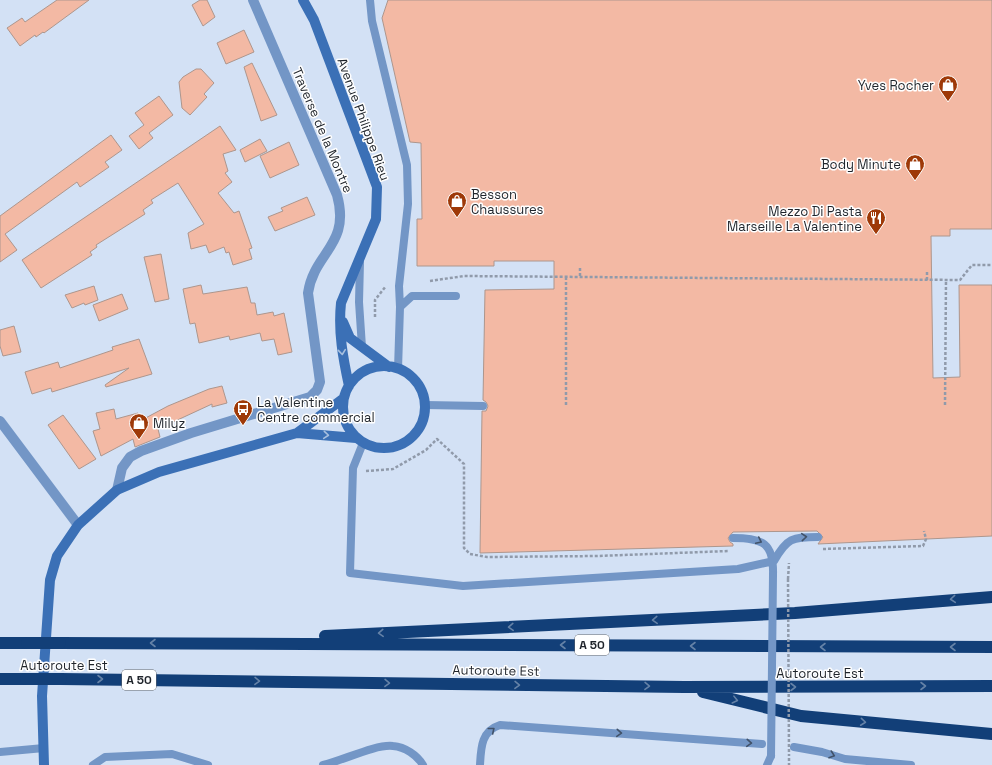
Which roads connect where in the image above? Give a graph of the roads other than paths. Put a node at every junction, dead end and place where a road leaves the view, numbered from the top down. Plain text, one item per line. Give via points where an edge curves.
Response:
1 (253, 0) edge
2 (303, 0) edge
3 (370, 0) edge
4 (360, 257) junction
5 (456, 296) dead end
6 (400, 306) junction
7 (340, 317) junction
8 (362, 347) junction
9 (394, 368) junction
10 (349, 386) junction
11 (344, 398) junction
12 (425, 405) junction
13 (482, 406) dead end
14 (2, 426) edge
15 (297, 432) junction
16 (359, 440) junction
17 (117, 490) junction
18 (78, 525) junction
19 (818, 537) dead end
20 (733, 538) dead end
21 (774, 561) junction
22 (992, 597) edge
23 (0, 643) edge
24 (192, 643) junction
25 (992, 647) edge
26 (0, 679) edge
27 (992, 686) edge
28 (684, 687) junction
29 (992, 735) edge
30 (762, 744) dead end
31 (794, 747) dead end
32 (44, 748) junction
33 (0, 752) edge
34 (44, 765) edge
35 (93, 765) edge
36 (208, 765) edge
37 (323, 765) edge
38 (423, 765) edge
39 (480, 765) edge
40 (767, 765) edge
41 (911, 765) edge

1 - 17 street, Traverse de la Montre via 342,210 338,235 309,284 320,382 318,390 310,396 141,451 130,457 122,468
2 - 4 street, Avenue Philippe Rieu via 314,20 377,187 376,219
3 - 6 lane via 372,22 407,165 408,204 399,286
4 - 7 street, Avenue Philippe Rieu via 341,304
4 - 8 lane
5 - 6 lane via 412,296
6 - 9 lane
7 - 8 street via 350,338
7 -> 10 street, Avenue Philippe Rieu via 342,354
8 - 9 street
9 - 10 street via 378,367 366,370
9 - 12 street via 414,380
10 - 11 street
11 - 15 street
11 - 16 street via 343,412 347,426
12 - 13 lane
12 - 16 street via 423,419 417,431 407,441 395,447 381,448
14 - 18 street
15 -> 16 street
15 - 17 street via 159,472
16 - 21 lane via 353,468 350,573 463,586 738,569
17 - 18 street
18 - 32 street via 56,556 50,580 42,696
21 -> 19 lane via 788,540
20 -> 21 lane via 753,538 764,542
21 - 40 lane, bridge via 771,756
22 -> 24 highway via 795,613
24 -> 23 highway, Autoroute Est / A 50, bridge
25 -> 24 highway, Autoroute Est / A 50
26 -> 28 highway, Autoroute Est / A 50, bridge
28 -> 27 highway, Autoroute Est / A 50
28 -> 29 highway via 801,716
39 -> 30 lane via 481,744 488,731 500,725
31 -> 41 lane via 845,759
32 - 33 lane
32 - 34 street
35 - 36 lane via 105,757 172,754
37 - 38 lane via 393,746 418,757

